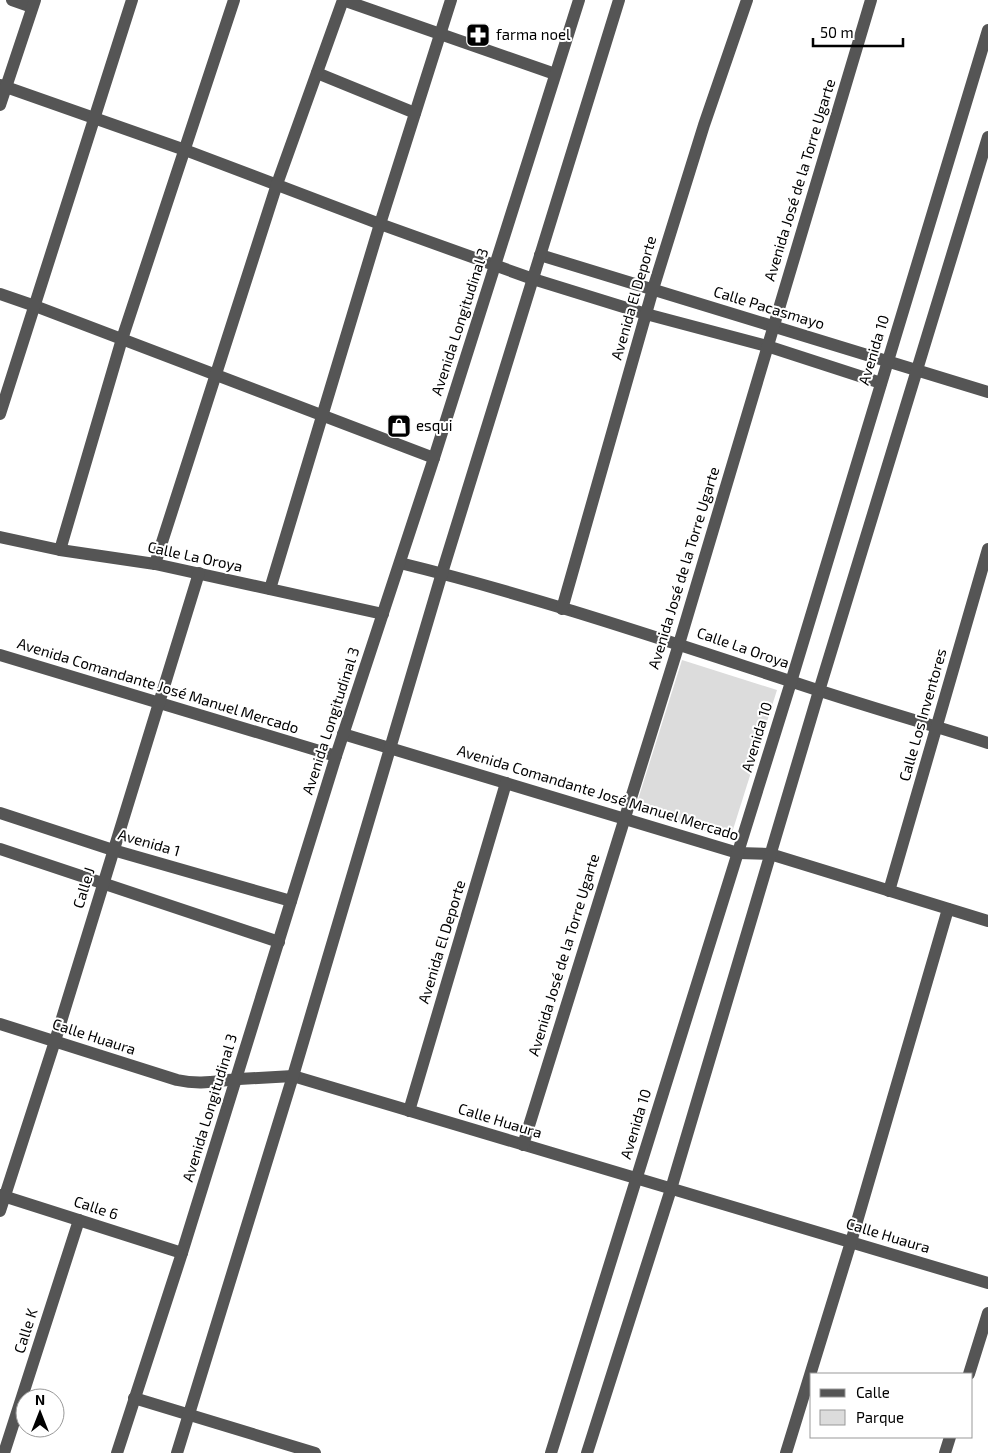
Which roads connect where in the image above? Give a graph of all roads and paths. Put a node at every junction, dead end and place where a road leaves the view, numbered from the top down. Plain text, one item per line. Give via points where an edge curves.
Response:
1 (12, 0) edge
2 (132, 0) edge
3 (234, 0) edge
4 (343, 0) edge
5 (451, 0) edge
6 (579, 0) edge
7 (619, 0) edge
8 (747, 0) edge
9 (871, 0) edge
10 (34, 4) edge
11 (988, 30) edge
12 (440, 34) junction
13 (317, 74) junction
14 (555, 74) junction
15 (3, 86) edge
16 (0, 105) edge
17 (415, 113) junction
18 (95, 118) junction
19 (988, 137) edge
20 (185, 150) junction
21 (277, 184) junction
22 (380, 224) junction
23 (540, 255) junction
24 (495, 265) junction
25 (533, 279) junction
26 (653, 290) junction
27 (0, 294) edge
28 (35, 306) junction
29 (646, 314) junction
30 (773, 326) junction
31 (122, 339) junction
32 (767, 346) junction
33 (888, 362) junction
34 (917, 370) junction
35 (215, 375) junction
36 (881, 383) junction
37 (988, 392) edge
38 (0, 414) edge
39 (322, 416) junction
40 (434, 458) junction
41 (0, 537) edge
42 (988, 549) edge
43 (60, 550) junction
44 (400, 563) junction
45 (155, 564) junction
46 (198, 574) junction
47 (442, 574) junction
48 (270, 589) junction
49 (562, 609) junction
50 (383, 614) junction
51 (679, 644) junction
52 (0, 655) edge
53 (791, 682) junction
54 (819, 690) junction
55 (158, 703) junction
56 (936, 727) junction
57 (343, 734) junction
58 (988, 743) edge
59 (392, 749) junction
60 (336, 756) junction
61 (506, 783) junction
62 (0, 813) edge
63 (624, 818) junction
64 (0, 849) edge
65 (113, 850) junction
66 (738, 853) junction
67 (770, 854) junction
68 (103, 884) junction
69 (889, 890) junction
70 (292, 900) junction
71 (948, 909) junction
72 (988, 921) edge
73 (279, 942) junction
74 (0, 1024) edge
75 (55, 1041) junction
76 (293, 1076) junction
77 (236, 1080) junction
78 (409, 1111) junction
79 (523, 1144) junction
80 (636, 1178) junction
81 (671, 1188) junction
82 (2, 1195) edge
83 (0, 1210) edge
84 (79, 1220) junction
85 (851, 1242) junction
86 (182, 1253) junction
87 (988, 1283) edge
88 (988, 1312) edge
89 (811, 1373) edge
90 (969, 1373) edge
91 (810, 1375) edge
92 (134, 1398) junction
93 (188, 1414) junction
94 (950, 1438) edge
95 (302, 1451) edge
96 (4, 1453) edge
97 (116, 1453) edge
98 (177, 1453) edge
99 (315, 1453) edge
100 (551, 1453) edge
101 (588, 1453) edge
102 (786, 1453) edge
103 (945, 1453) edge

1 - 10 street
2 - 18 street
3 - 20 street
4 - 12 street
4 - 13 street
5 - 12 street
6 - 14 street, Avenida Longitudinal 3
7 - 23 street
8 - 26 street, Avenida El Deporte
9 - 30 street, Avenida José de la Torre Ugarte
10 - 15 street
11 - 33 street, Avenida 10
12 - 14 street
12 - 17 street
13 - 17 street
13 - 21 street
14 - 24 street, Avenida Longitudinal 3
15 - 16 street
15 - 18 street
17 - 22 street
18 - 20 street
18 - 28 street
19 - 34 street
20 - 21 street
20 - 31 street
21 - 22 street
21 - 35 street
22 - 24 street
22 - 39 street
23 - 25 street
23 - 26 street, Calle Pacasmayo
24 - 25 street
24 - 40 street, Avenida Longitudinal 3
25 - 29 street
25 - 47 street
26 - 29 street, Avenida El Deporte
26 - 30 street, Calle Pacasmayo
27 - 28 street
28 - 31 street
28 - 38 street
29 - 32 street
29 - 49 street, Avenida El Deporte
30 - 32 street, Avenida José de la Torre Ugarte
30 - 33 street, Calle Pacasmayo
31 - 35 street
31 - 43 street
32 - 36 street
32 - 51 street, Avenida José de la Torre Ugarte
33 - 34 street, Calle Pacasmayo
33 - 36 street, Avenida 10
34 - 37 street, Calle Pacasmayo
34 - 54 street
35 - 39 street
35 - 45 street
36 - 53 street, Avenida 10
39 - 40 street
39 - 48 street
40 - 44 street, Avenida Longitudinal 3
41 - 43 street, Calle La Oroya
42 - 56 street, Calle Los Inventores
43 - 45 street, Calle La Oroya
44 - 47 street, Calle La Oroya
44 - 50 street, Avenida Longitudinal 3
45 - 46 street, Calle La Oroya
46 - 48 street, Calle La Oroya
46 - 55 street, Calle J
47 - 49 street, Calle La Oroya
47 - 59 street
48 - 50 street, Calle La Oroya
49 - 51 street, Calle La Oroya
50 - 57 street, Avenida Longitudinal 3
51 - 53 street, Calle La Oroya
51 - 63 street, Avenida José de la Torre Ugarte
52 - 55 street, Avenida Comandante José Manuel Mercado
53 - 54 street, Calle La Oroya
53 - 66 street, Avenida 10
54 - 56 street, Calle La Oroya
54 - 67 street
55 - 60 street, Avenida Comandante José Manuel Mercado
55 - 65 street, Calle J
56 - 58 street, Calle La Oroya
56 - 69 street, Calle Los Inventores
57 - 59 street, Avenida Comandante José Manuel Mercado
57 - 60 street, Avenida Longitudinal 3
59 - 61 street, Avenida Comandante José Manuel Mercado
59 - 76 street
60 - 70 street, Avenida Longitudinal 3
61 - 63 street, Avenida Comandante José Manuel Mercado
61 - 78 street, Avenida El Deporte
62 - 65 street, Avenida 1
63 - 66 street, Avenida Comandante José Manuel Mercado
63 - 79 street, Avenida José de la Torre Ugarte
64 - 68 street
65 - 68 street, Calle J
65 - 70 street, Avenida 1
66 - 67 street, Avenida Comandante José Manuel Mercado
66 - 80 street, Avenida 10
67 - 69 street, Avenida Comandante José Manuel Mercado
67 - 81 street
68 - 73 street
68 - 75 street, Calle J
69 - 71 street, Avenida Comandante José Manuel Mercado
70 - 73 street, Avenida Longitudinal 3
71 - 72 street, Avenida Comandante José Manuel Mercado
71 - 85 street
73 - 77 street, Avenida Longitudinal 3
74 - 75 street, Calle Huaura
75 - 77 street, Calle Huaura via 177,1080 211,1083
75 - 82 street, Calle J
76 - 77 street, Calle Huaura
76 - 78 street, Calle Huaura
76 - 93 street
77 - 86 street, Avenida Longitudinal 3
78 - 79 street, Calle Huaura
79 - 80 street, Calle Huaura
80 - 81 street, Calle Huaura
80 - 100 street, Avenida 10
81 - 85 street, Calle Huaura
81 - 101 street
82 - 83 street, Calle J
82 - 84 street, Calle 6
84 - 86 street, Calle 6
84 - 96 street, Calle K
85 - 87 street, Calle Huaura
85 - 89 street
86 - 92 street, Avenida Longitudinal 3
88 - 90 street
91 - 102 street
92 - 93 street
92 - 97 street, Avenida Longitudinal 3
93 - 95 street
93 - 98 street
94 - 103 street
95 - 99 street

